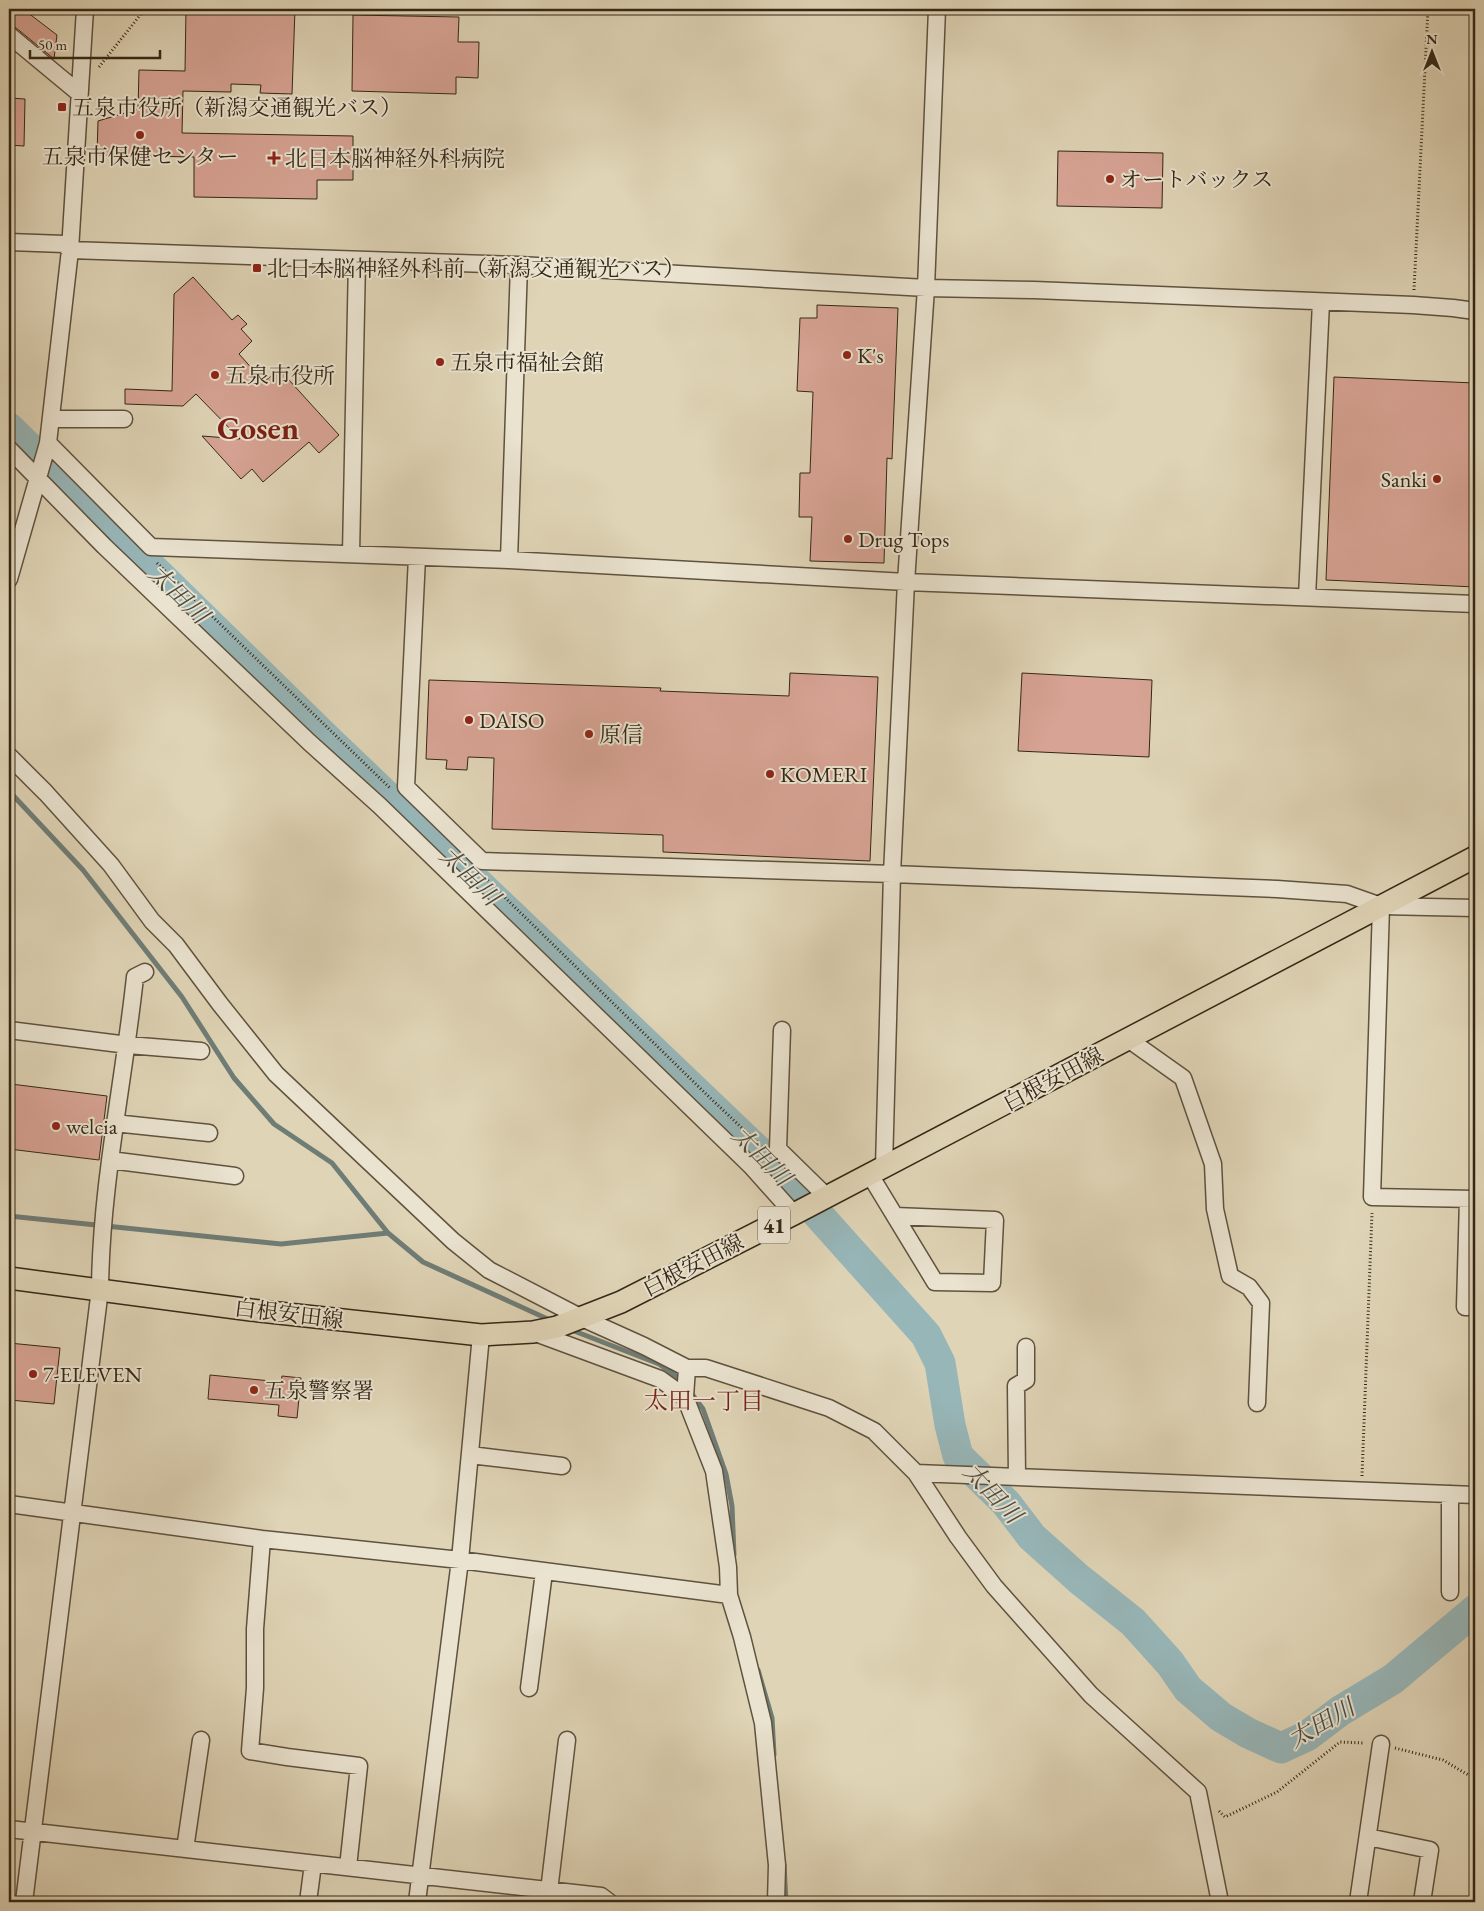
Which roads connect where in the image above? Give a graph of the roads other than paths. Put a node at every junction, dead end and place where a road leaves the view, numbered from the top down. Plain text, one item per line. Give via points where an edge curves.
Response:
1 (85, 9) edge
2 (937, 9) edge
3 (9, 35) edge
4 (79, 93) junction
5 (9, 242) edge
6 (70, 250) junction
7 (357, 260) junction
8 (519, 264) junction
9 (926, 288) junction
10 (1321, 302) junction
11 (1475, 312) edge
12 (51, 419) junction
13 (124, 419) dead end
14 (48, 443) junction
15 (9, 449) edge
16 (38, 478) junction
17 (351, 554) junction
18 (417, 557) junction
19 (509, 560) junction
20 (9, 579) edge
21 (906, 582) junction
22 (1308, 597) junction
23 (1475, 604) edge
24 (9, 756) edge
25 (1475, 857) edge
26 (892, 874) junction
27 (1381, 906) junction
28 (1475, 908) edge
29 (145, 972) dead end
30 (9, 1030) edge
31 (782, 1030) dead end
32 (1128, 1039) junction
33 (128, 1044) junction
34 (201, 1051) dead end
35 (114, 1123) junction
36 (210, 1133) dead end
37 (110, 1160) junction
38 (877, 1171) junction
39 (235, 1176) dead end
40 (827, 1197) junction
41 (1472, 1199) edge
42 (794, 1214) junction
43 (895, 1216) junction
44 (9, 1278) edge
45 (100, 1289) junction
46 (1475, 1307) edge
47 (582, 1318) junction
48 (534, 1332) junction
49 (481, 1335) junction
50 (1026, 1347) dead end
51 (687, 1368) junction
52 (685, 1397) junction
53 (1257, 1403) dead end
54 (470, 1455) junction
55 (562, 1466) dead end
56 (916, 1473) junction
57 (1017, 1477) junction
58 (1450, 1494) junction
59 (1475, 1495) edge
60 (9, 1504) edge
61 (73, 1512) junction
62 (262, 1539) junction
63 (460, 1560) junction
64 (544, 1572) junction
65 (1450, 1592) dead end
66 (729, 1595) junction
67 (529, 1688) dead end
68 (201, 1740) dead end
69 (567, 1740) dead end
70 (1381, 1744) road end
71 (9, 1829) edge
72 (32, 1832) junction
73 (1368, 1838) junction
74 (185, 1849) junction
75 (313, 1864) junction
76 (348, 1867) junction
77 (420, 1875) junction
78 (549, 1891) junction
79 (24, 1902) edge
80 (308, 1902) edge
81 (417, 1902) edge
82 (609, 1902) edge
83 (776, 1902) edge
84 (1220, 1902) edge
85 (1358, 1902) edge
86 (1422, 1902) edge

1 - 4 street
2 - 9 street
3 - 4 street
4 - 6 street
5 - 6 street via 64,244
6 - 7 street
6 - 12 street
7 - 8 street
7 - 17 street
8 - 9 street
8 - 19 street
9 - 10 street
9 - 21 street
10 - 11 street via 1413,305
10 - 22 street
12 - 13 street
12 - 14 street
14 - 16 street
14 - 17 street via 151,547
15 - 16 street
16 - 20 street
16 - 42 street via 104,546 380,806 694,1110
17 - 18 street
18 - 19 street
18 - 26 street via 406,787 482,861
19 - 21 street
21 - 22 street
21 - 26 street
22 - 23 street
24 - 47 street via 111,865 152,921 176,946 276,1074 453,1242 489,1270
25 - 27 main road, 白根安田線 / 41
26 - 27 street via 1287,890 1347,894
26 - 38 street
27 - 28 street
27 - 32 main road, 白根安田線 / 41
27 - 41 street via 1372,1197
29 - 33 street via 135,977
30 - 33 street
31 - 40 street via 778,1149
32 - 38 main road, 白根安田線 / 41
32 - 53 street via 1183,1078 1213,1164 1215,1209 1230,1276 1249,1287 1261,1303
33 - 34 street
33 - 35 street
35 - 36 street
35 - 37 street
37 - 39 street
37 - 45 street via 100,1253
38 - 40 main road, 白根安田線 / 41
38 - 43 street
40 - 42 main road, 白根安田線 / 41
41 - 46 street via 1465,1307
42 - 47 main road, 白根安田線 / 41 via 621,1302
43 - 43 street via 935,1282 992,1283 995,1220
44 - 45 main road, 白根安田線 / 41
45 - 49 main road, 白根安田線 / 41 via 251,1310
45 - 61 street
47 - 48 main road, 白根安田線 / 41
47 - 51 street
48 - 49 main road, 白根安田線 / 41
48 - 52 street via 660,1379
49 - 54 street
50 - 57 street via 1026,1380 1016,1386
51 - 52 street
51 - 56 street via 706,1368 829,1408 874,1431
52 - 66 street via 714,1471
54 - 55 street
54 - 63 street
56 - 57 street
56 - 84 street via 994,1586 1091,1695 1198,1792
57 - 58 street
58 - 59 street
58 - 65 street
60 - 61 street
61 - 62 street
61 - 72 street
62 - 63 street
62 - 76 street via 250,1751 360,1766
63 - 64 street
63 - 77 street
64 - 66 street
64 - 67 street
66 - 83 street via 763,1723 777,1865
68 - 74 street
69 - 78 street
70 - 73 street
71 - 72 street
72 - 74 street
72 - 79 street
73 - 85 street
73 - 86 street via 1430,1850
74 - 75 street
75 - 76 street
75 - 80 street
76 - 77 street
77 - 78 street
77 - 81 street
78 - 82 street via 601,1896

